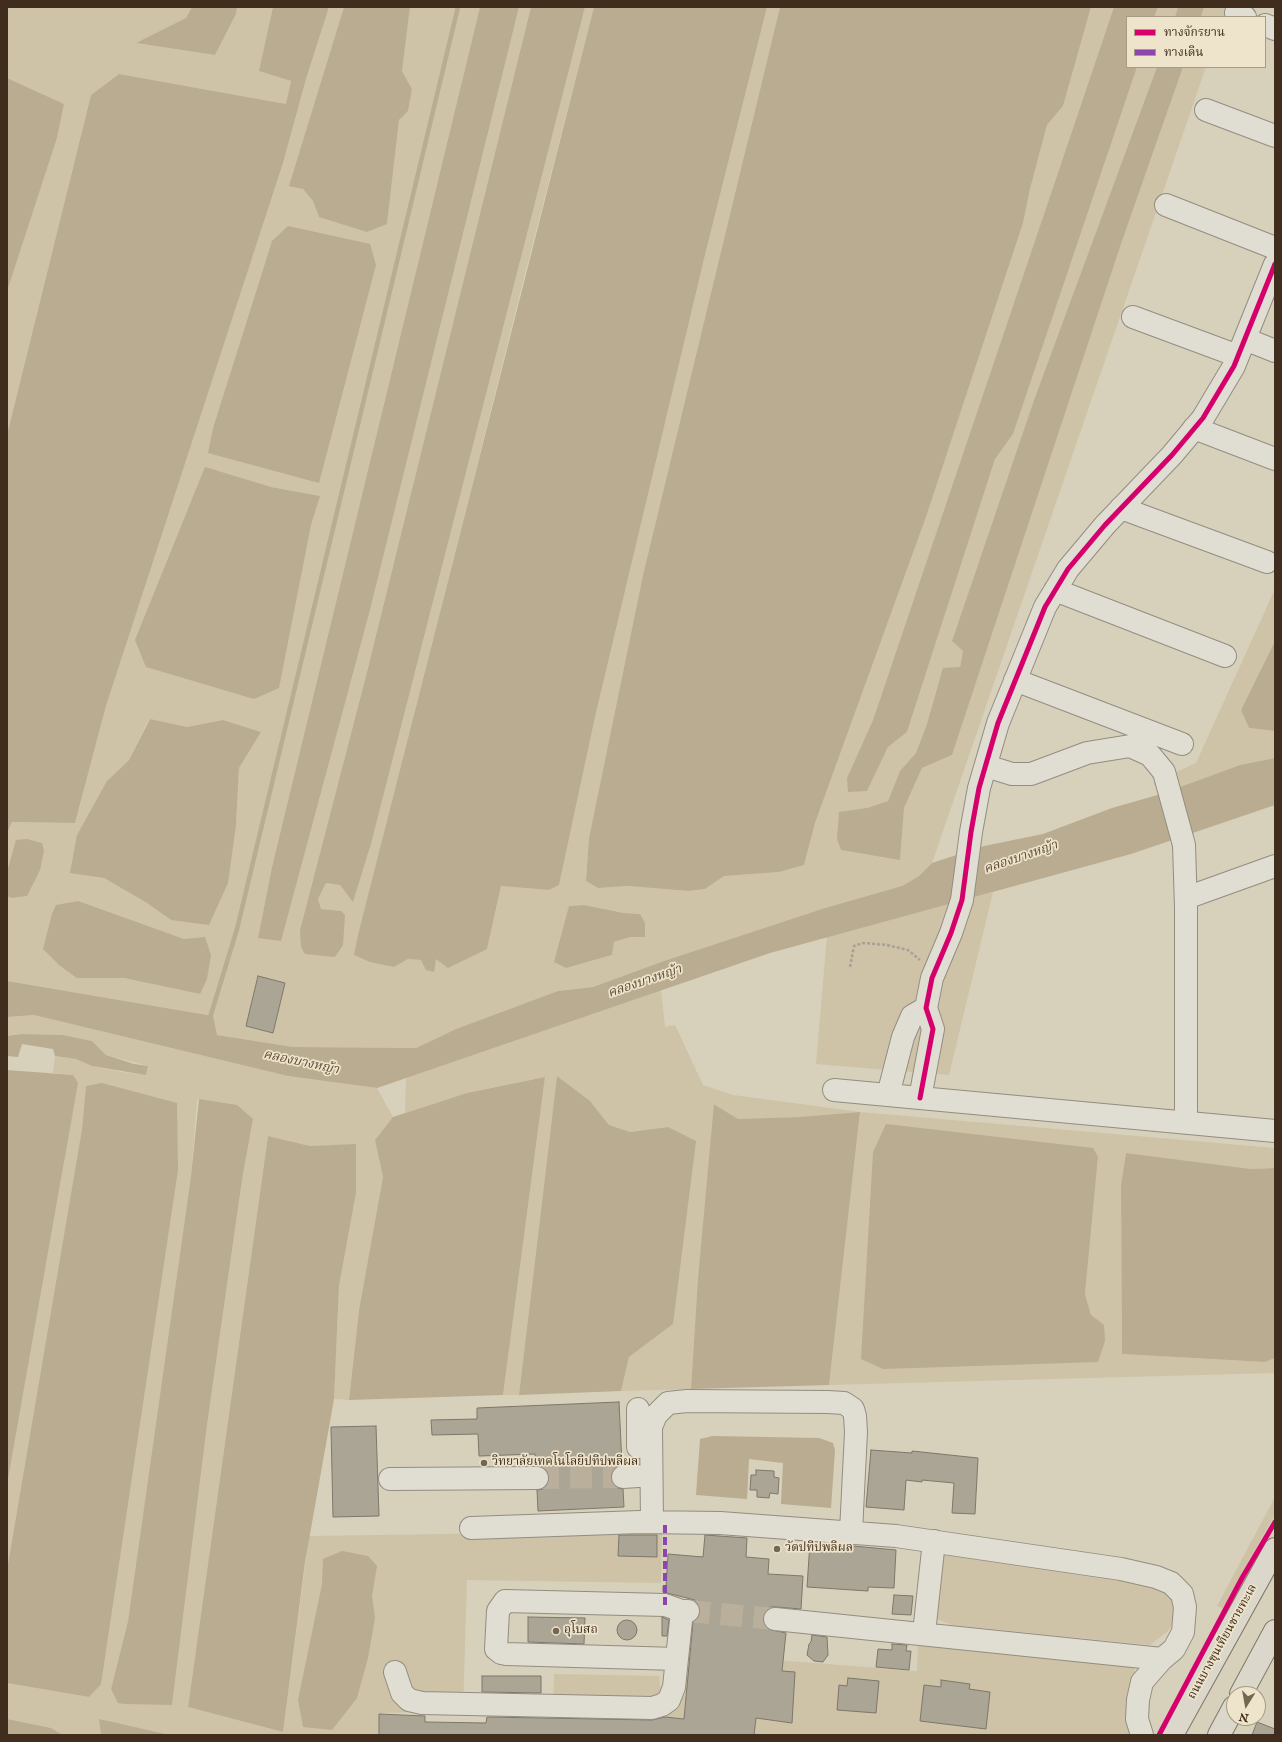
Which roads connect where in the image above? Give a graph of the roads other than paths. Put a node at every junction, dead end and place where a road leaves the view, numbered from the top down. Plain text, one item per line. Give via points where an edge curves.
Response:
1 (1206, 110) dead end
2 (1275, 136) edge
3 (1166, 205) dead end
4 (1275, 248) edge
5 (1275, 264) edge
6 (1133, 316) dead end
7 (1242, 348) junction
8 (1275, 351) edge
9 (1194, 428) junction
10 (1275, 459) edge
11 (1121, 508) junction
12 (1267, 562) dead end
13 (1055, 590) junction
14 (1225, 656) dead end
15 (1016, 680) junction
16 (1182, 744) dead end
17 (986, 766) junction
18 (1275, 866) edge
19 (1186, 898) junction
20 (926, 1008) junction
21 (834, 1090) dead end
22 (888, 1095) junction
23 (920, 1098) junction
24 (1186, 1122) junction
25 (1275, 1131) edge
26 (638, 1409) dead end
27 (537, 1478) tunnel mouth
28 (390, 1479) dead end
29 (646, 1522) junction
30 (471, 1528) dead end
31 (851, 1532) junction
32 (934, 1541) junction
33 (1275, 1550) edge
34 (775, 1619) tunnel mouth
35 (1275, 1631) edge
36 (924, 1634) junction
37 (677, 1659) junction
38 (1162, 1659) junction
39 (395, 1672) dead end
40 (1245, 1686) edge
41 (1226, 1722) edge
42 (1142, 1735) edge
43 (1172, 1735) edge
44 (1219, 1735) edge

1 - 2 street
3 - 4 street
5 - 7 street
6 - 7 street
7 - 8 street
7 - 9 street via 1203,418
9 - 10 street
9 - 11 street
11 - 12 street
11 - 13 street via 1068,568
13 - 14 street
13 - 15 street via 1045,607
15 - 16 street
15 - 17 street via 998,723
17 - 19 street via 1012,774 1031,774 1087,753 1130,746 1150,755 1164,772 1183,842
17 - 20 street via 971,832 962,900 938,964
18 - 19 street
19 - 24 street
20 - 22 street via 912,1016 903,1037
20 - 23 street via 933,1029
21 - 22 street
22 - 23 street
23 - 24 street
24 - 25 street
26 - 29 street via 630,1476
27 - 28 street
29 - 30 street
29 - 31 street via 720,1523
29 - 31 street via 651,1427 656,1415 668,1404 687,1400 828,1402 844,1403 853,1409 855,1416
31 - 32 street
32 - 36 street
32 - 38 street via 1120,1569 1171,1583 1182,1594 1185,1607 1183,1632 1174,1649
33 - 43 main road, ถนนบางขุนเทียนชายทะเล
34 - 36 street
35 - 40 main road
36 - 38 street
37 - 37 street via 501,1653 496,1649 498,1611 505,1601 665,1605 685,1611
37 - 39 street via 674,1687 669,1700 652,1708 422,1703 409,1700 402,1693
38 - 42 street via 1142,1682 1137,1719
41 - 44 main road

